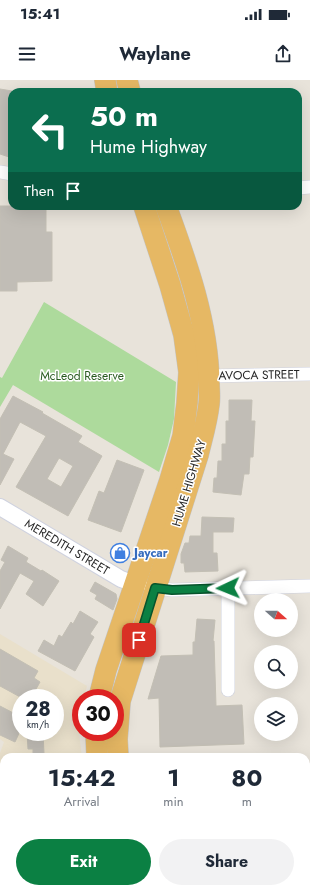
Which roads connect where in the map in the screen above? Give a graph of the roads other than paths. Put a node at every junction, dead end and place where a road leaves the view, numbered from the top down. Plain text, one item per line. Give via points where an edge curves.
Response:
1 (145, 210) edge
2 (167, 210) edge
3 (310, 374) edge
4 (209, 376) junction
5 (0, 507) edge
6 (135, 584) junction
7 (310, 586) edge
8 (155, 588) junction
9 (228, 588) junction
10 (107, 689) edge
11 (112, 689) edge
12 (228, 690) dead end
13 (96, 741) edge
14 (117, 741) edge
15 (97, 753) edge
16 (118, 753) edge

1 - 6 highway, HUME HIGHWAY via 179,315 189,372 183,436
2 - 4 highway, HUME HIGHWAY via 189,270 205,338
3 - 4 street, AVOCA STREET
4 - 8 highway, HUME HIGHWAY via 209,403 198,455
5 - 6 street, MEREDITH STREET via 121,579
6 - 8 street
6 - 10 highway, HUME HIGHWAY via 106,670
7 - 9 street
8 - 9 street
8 - 11 highway, HUME HIGHWAY
9 - 12 street
13 - 15 highway
14 - 16 highway, HUME HIGHWAY

